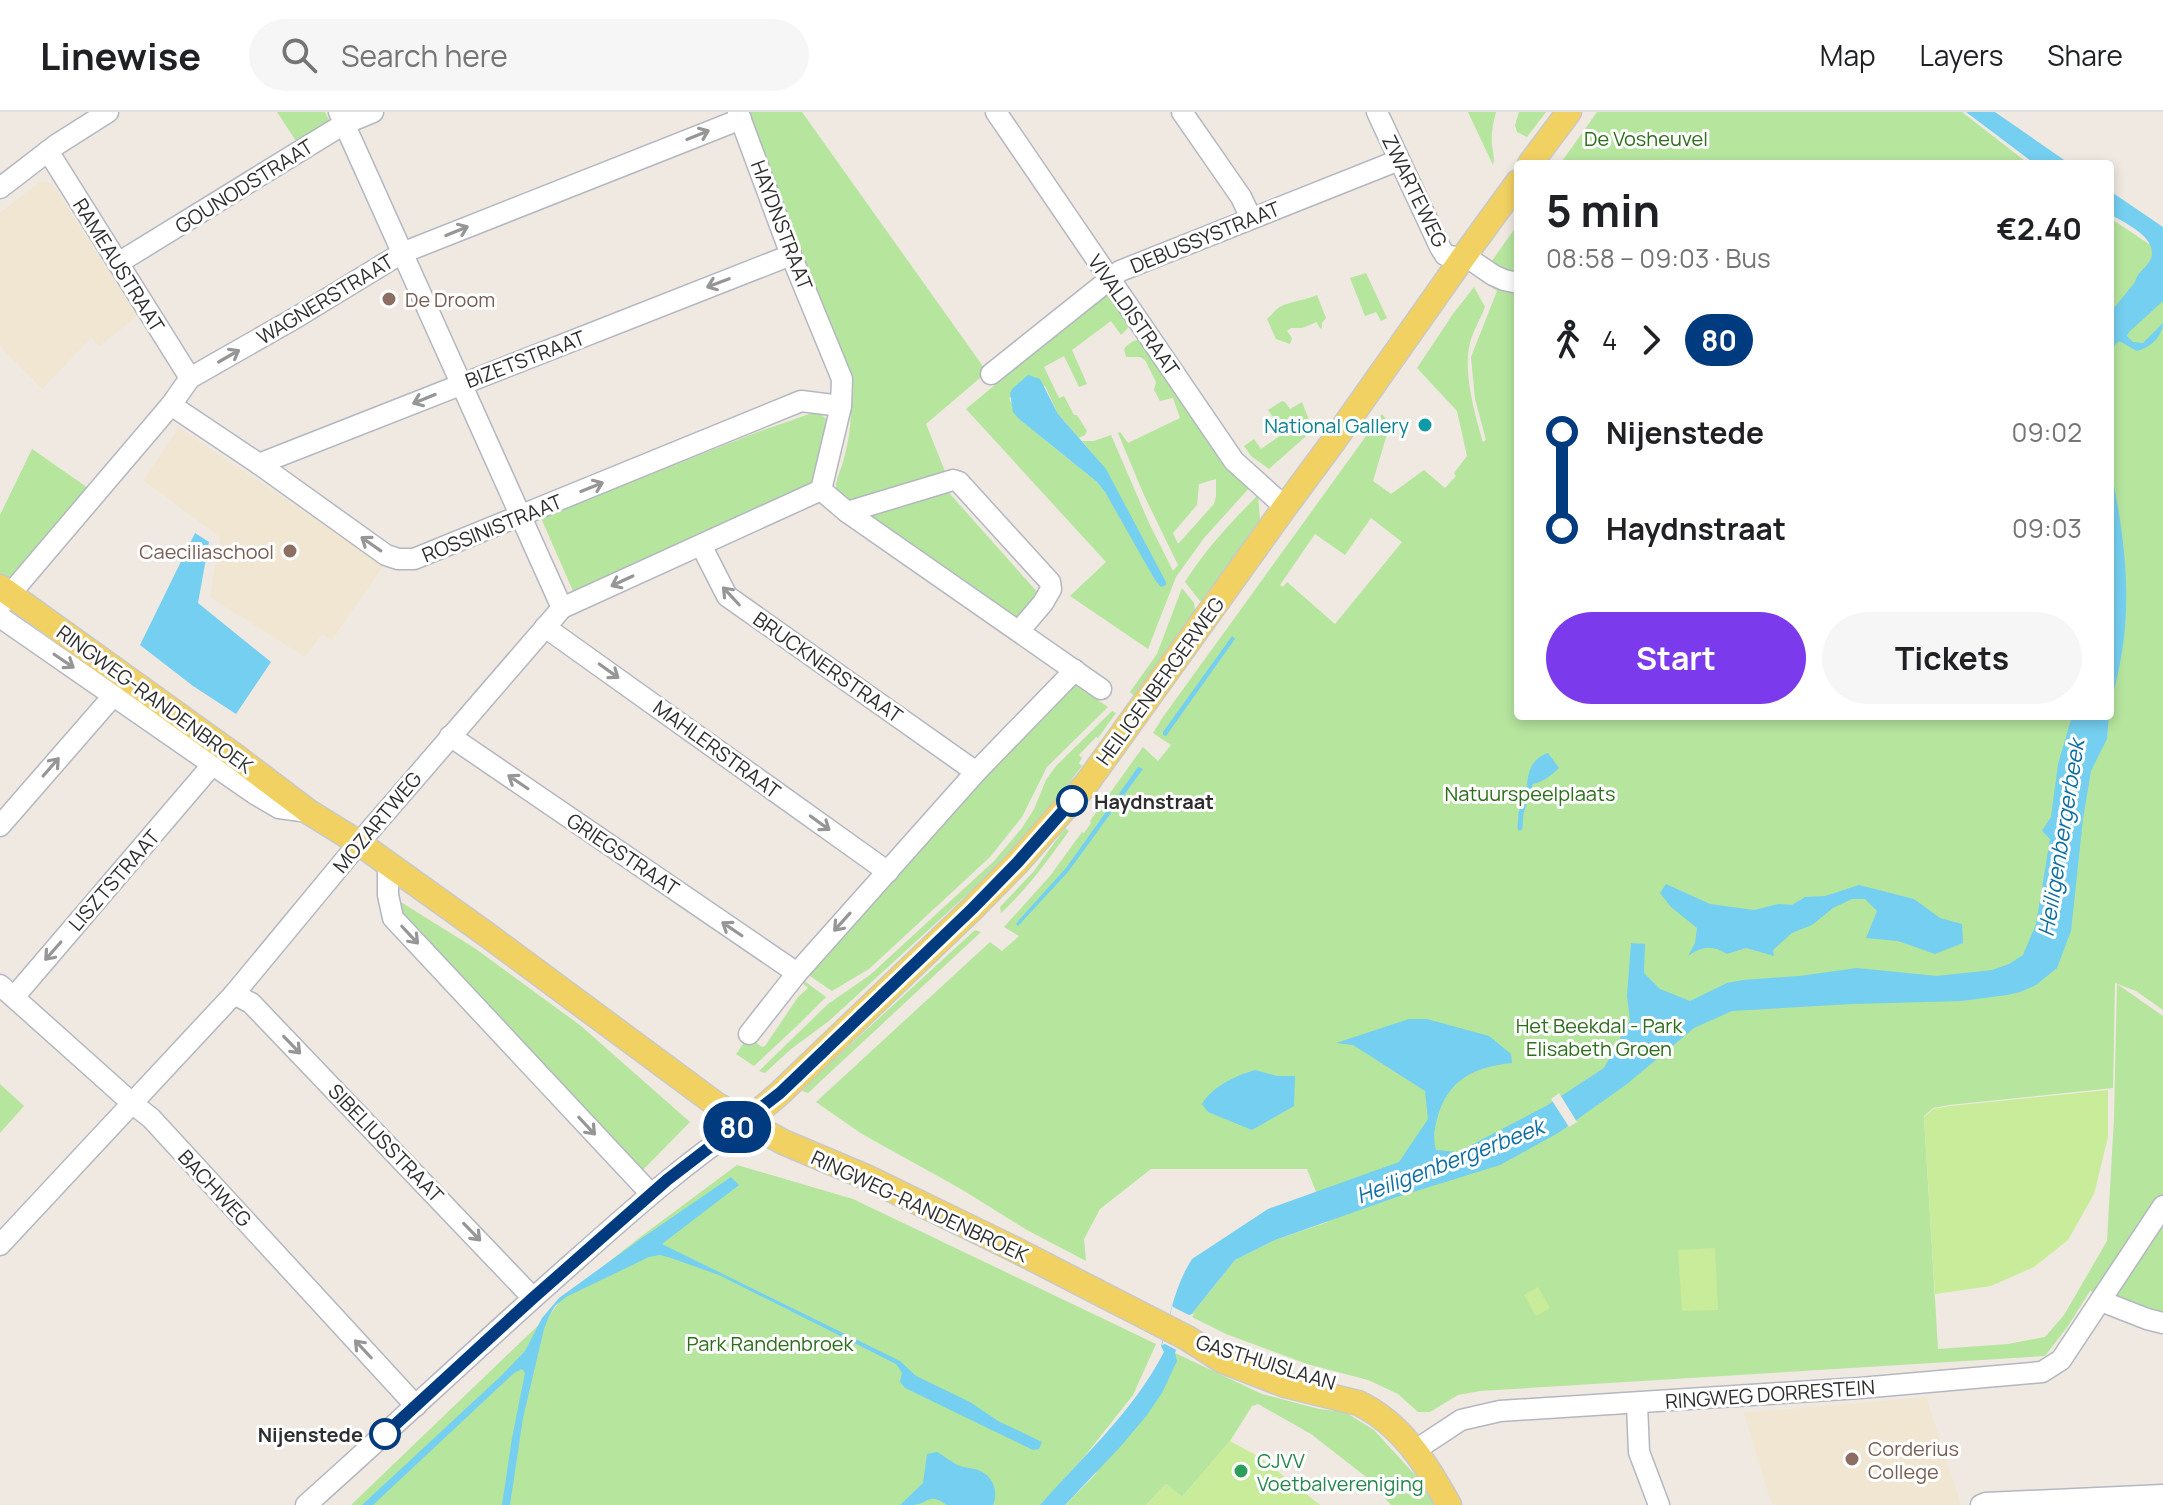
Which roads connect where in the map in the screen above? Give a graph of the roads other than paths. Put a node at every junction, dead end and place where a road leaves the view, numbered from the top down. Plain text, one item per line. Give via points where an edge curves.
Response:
1 (108, 112) edge
2 (373, 112) edge
3 (996, 112) edge
4 (1182, 112) edge
5 (1377, 112) edge
6 (1569, 112) edge
7 (739, 115) edge
8 (341, 118) edge
9 (48, 151) junction
10 (1399, 160) junction
11 (1533, 160) edge
12 (0, 188) edge
13 (1514, 188) edge
14 (1251, 218) junction
15 (402, 253) junction
16 (791, 255) junction
17 (1462, 259) junction
18 (118, 263) junction
19 (1109, 279) junction
20 (1514, 282) edge
21 (991, 374) dead end
22 (190, 378) junction
23 (461, 384) junction
24 (171, 405) junction
25 (841, 406) junction
26 (259, 464) junction
27 (821, 490) junction
28 (1285, 507) junction
29 (847, 512) junction
30 (520, 517) junction
31 (701, 545) junction
32 (3, 595) edge
33 (562, 608) junction
34 (0, 617) edge
35 (545, 627) junction
36 (1019, 631) junction
37 (1075, 670) junction
38 (1101, 689) dead end
39 (114, 695) junction
40 (450, 736) junction
41 (213, 764) junction
42 (976, 772) junction
43 (309, 812) junction
44 (0, 826) edge
45 (359, 843) junction
46 (388, 864) junction
47 (888, 872) junction
48 (797, 973) junction
49 (7, 991) edge
50 (234, 994) junction
51 (749, 1034) dead end
52 (133, 1104) junction
53 (746, 1122) junction
54 (651, 1194) junction
55 (2163, 1206) edge
56 (0, 1245) edge
57 (533, 1298) junction
58 (2101, 1301) junction
59 (2163, 1323) edge
60 (1177, 1333) joint
61 (1637, 1404) junction
62 (416, 1406) junction
63 (1420, 1446) junction
64 (2163, 1495) edge
65 (306, 1505) edge
66 (1449, 1505) edge
67 (1466, 1505) edge
68 (1659, 1505) edge
69 (1981, 1505) edge

1 - 9 street
2 - 8 street, GOUNODSTRAAT
3 - 19 street, VIVALDISTRAAT
4 - 14 street
5 - 10 street, ZWARTEWEG
6 - 11 main road
15 -> 7 street, WAGNERSTRAAT
7 - 16 street, HAYDNSTRAAT
8 - 15 street
8 - 18 street, GOUNODSTRAAT
9 - 12 street
9 - 18 street, RAMEAUSTRAAT
10 - 14 street, DEBUSSYSTRAAT
10 - 17 street, ZWARTEWEG via 1440,247 1448,257
13 - 17 main road, HEILIGENBERGERWEG
14 - 19 street, DEBUSSYSTRAAT
22 -> 15 street, WAGNERSTRAAT
15 - 23 street
16 -> 23 street, BIZETSTRAAT
16 - 25 street, HAYDNSTRAAT via 842,379
17 - 20 street
17 - 28 main road, HEILIGENBERGERWEG
18 - 22 street, RAMEAUSTRAAT
19 - 21 street, DEBUSSYSTRAAT
19 - 28 street, VIVALDISTRAAT via 1234,461
22 - 24 street, WAGNERSTRAAT
23 -> 26 street, BIZETSTRAAT
23 - 30 street
24 - 26 street, ROSSINISTRAAT
24 - 32 street, WAGNERSTRAAT
25 - 27 street, HAYDNSTRAAT
30 -> 25 street, ROSSINISTRAAT via 801,401
30 -> 26 street, ROSSINISTRAAT via 414,559 398,559
27 - 29 street
27 - 31 street, MOZARTWEG
28 - 53 main road, HEILIGENBERGERWEG via 1065,809 972,909
29 - 36 street
29 - 36 street via 959,482 1050,582 1043,603
30 - 33 street
31 -> 33 street, MOZARTWEG
42 -> 31 street, BRUCKNERSTRAAT via 727,596
32 - 43 main road, RINGWEG-RANDENBROEK
33 - 35 street, MOZARTWEG
34 -> 39 street, RINGWEG-RANDENBROEK
35 - 40 street, MOZARTWEG
35 -> 47 street, MAHLERSTRAAT
36 - 37 street
37 - 38 street
37 - 42 street
39 - 41 street, RINGWEG-RANDENBROEK
44 -> 39 street
40 - 45 street, MOZARTWEG
48 -> 40 street, GRIEGSTRAAT
41 - 43 street, RINGWEG-RANDENBROEK via 279,808
41 -> 49 street, LISZTSTRAAT
42 - 47 street
43 - 45 main road, RINGWEG-RANDENBROEK
45 - 46 main road, RINGWEG-RANDENBROEK
45 - 50 street, MOZARTWEG
46 - 53 main road, RINGWEG-RANDENBROEK
46 -> 54 street via 393,918
47 -> 48 street
48 - 51 street
49 - 52 street, BACHWEG
50 - 52 street, MOZARTWEG
50 -> 57 street, SIBELIUSSTRAAT via 251,1003
52 - 56 street, MOZARTWEG
62 -> 52 street, BACHWEG
53 - 54 street, HEILIGENBERGERWEG
53 - 60 main road, RINGWEG-RANDENBROEK
54 - 57 street, HEILIGENBERGERWEG
55 - 58 street, RINGWEG DORRESTEIN
57 - 62 street, HEILIGENBERGERWEG
58 - 59 street
58 - 61 street, RINGWEG DORRESTEIN via 2061,1360 2042,1372
60 - 63 main road, GASTHUISLAAN via 1364,1390 1414,1425
61 - 63 street, RINGWEG DORRESTEIN via 1500,1411 1461,1420
61 - 68 street via 1639,1452
62 - 65 street, HEILIGENBERGERWEG
63 - 66 main road, GASTHUISLAAN
63 - 67 main road, GASTHUISLAAN
64 - 69 street

